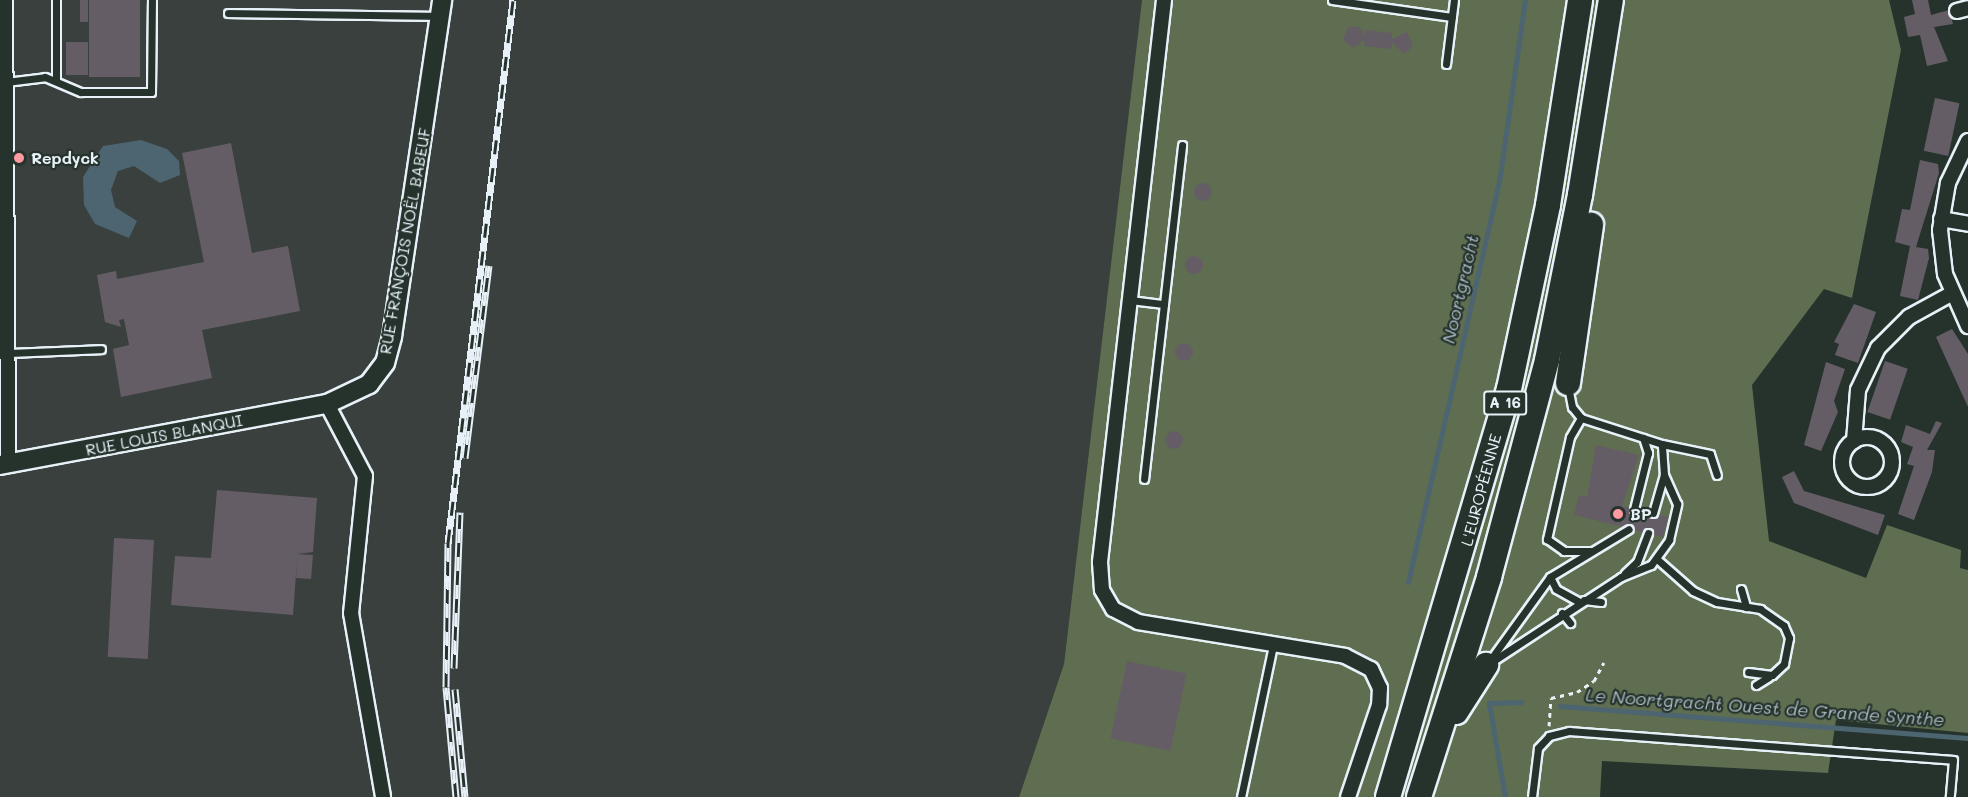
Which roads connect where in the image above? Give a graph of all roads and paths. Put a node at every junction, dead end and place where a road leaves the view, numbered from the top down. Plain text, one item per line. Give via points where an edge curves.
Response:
1 (5, 0) edge
2 (56, 0) edge
3 (152, 0) edge
4 (1164, 0) edge
5 (1332, 0) edge
6 (1454, 0) edge
7 (1580, 0) edge
8 (1611, 0) edge
9 (441, 8) edge
10 (228, 13) dead end
11 (1452, 17) junction
12 (1605, 32) junction
13 (3, 35) edge
14 (1446, 64) dead end
15 (56, 81) junction
16 (6, 82) junction
17 (1968, 141) edge
18 (1182, 145) dead end
19 (1941, 219) junction
20 (1968, 224) edge
21 (1951, 294) junction
22 (1130, 300) junction
23 (1164, 304) junction
24 (1968, 326) edge
25 (101, 349) dead end
26 (7, 354) junction
27 (1568, 383) joint
28 (327, 404) junction
29 (1581, 418) junction
30 (1643, 438) junction
31 (1854, 441) dead end
32 (1662, 444) junction
33 (4, 464) edge
34 (1664, 475) junction
35 (1717, 475) dead end
36 (1144, 479) dead end
37 (1634, 508) dead end
38 (1653, 513) dead end
39 (1629, 529) dead end
40 (1648, 534) dead end
41 (1591, 551) junction
42 (1658, 560) junction
43 (1550, 577) junction
44 (1621, 577) junction
45 (1741, 589) dead end
46 (1582, 601) junction
47 (1601, 602) dead end
48 (1746, 607) junction
49 (1562, 613) junction
50 (1570, 623) dead end
51 (1273, 645) junction
52 (1604, 662) dead end
53 (1486, 665) junction
54 (1748, 672) dead end
55 (1772, 675) junction
56 (1756, 685) dead end
57 (1445, 721) junction
58 (1549, 736) junction
59 (382, 797) edge
60 (1241, 797) edge
61 (1348, 797) edge
62 (1388, 797) edge
63 (1419, 797) edge
64 (1532, 797) edge
65 (1950, 797) edge

1 - 13 street
2 - 15 lane
3 - 15 lane via 151,92 81,92
4 - 22 street
5 - 11 lane
6 - 11 lane
7 - 62 highway, L'EUROPÉENNE / A 16 via 1548,205 1511,378 1460,569
8 - 12 highway, L'EUROPÉENNE / A 16
9 - 10 lane
9 - 28 street, RUE FRANÇOIS NOËL BABEUF via 387,355 363,390
11 - 14 lane
12 - 27 highway via 1599,168
12 - 57 highway, L'EUROPÉENNE / A 16 via 1552,338
13 - 16 street
15 - 16 lane
16 - 26 street
17 - 19 street via 1948,183
18 - 23 lane
19 - 20 street
19 - 21 street via 1940,252
21 - 24 street
21 - 31 street via 1909,317 1878,348 1858,390
22 - 23 lane
22 - 51 street via 1100,562 1104,597 1113,609 1138,622
23 - 36 lane
25 - 26 lane
26 - 33 street
27 - 29 lane via 1572,407
28 - 33 street, RUE LOUIS BLANQUI
28 - 59 street via 365,476 351,613
29 - 30 lane
29 - 41 lane via 1570,437 1547,539 1564,550
30 - 32 lane
30 - 37 lane via 1648,453
32 - 34 lane
32 - 35 lane via 1710,454
34 - 38 lane
34 - 42 lane via 1677,504
39 - 41 lane
40 - 44 lane via 1637,562
41 - 43 lane
42 - 44 lane
42 - 48 lane via 1693,591
43 - 46 lane via 1556,589
43 - 53 lane
44 - 46 lane
45 - 48 lane
46 - 47 lane
46 - 49 lane
48 - 55 lane via 1773,615 1789,638 1784,664
49 - 50 lane
49 - 53 lane
51 - 60 lane
51 - 61 street via 1354,658 1375,675 1379,705
52 - 58 path via 1593,681 1577,692 1551,698
53 - 57 highway via 1465,704
54 - 55 lane
55 - 56 lane
57 - 63 highway, L'EUROPÉENNE / A 16
58 - 64 lane via 1538,748
58 - 65 lane via 1569,731 1953,760

